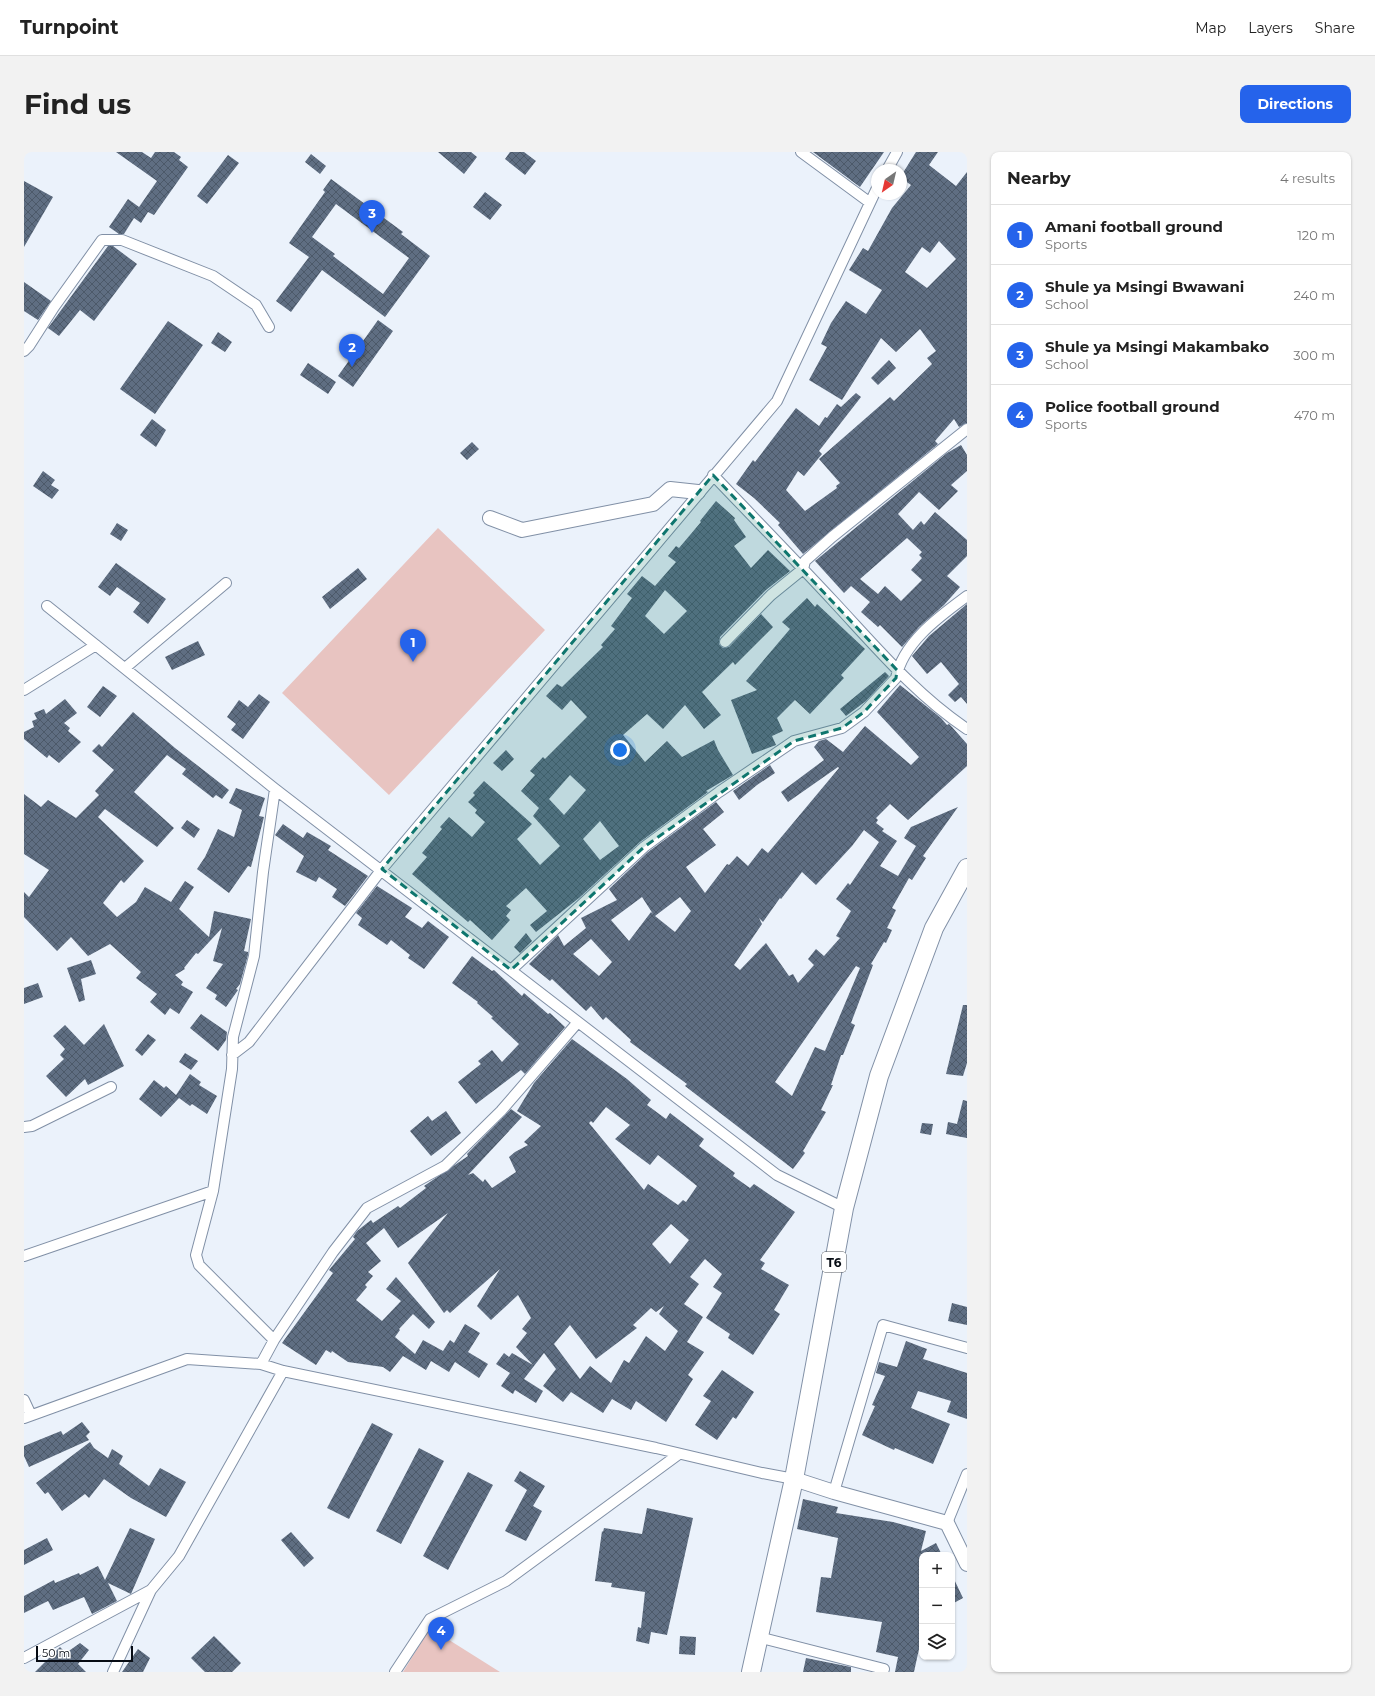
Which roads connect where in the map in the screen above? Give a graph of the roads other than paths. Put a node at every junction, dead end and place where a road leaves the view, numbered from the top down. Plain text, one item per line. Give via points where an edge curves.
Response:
1 (801, 152) edge
2 (897, 152) edge
3 (890, 164) edge
4 (870, 202) joint
5 (269, 327) dead end
6 (24, 351) edge
7 (967, 429) edge
8 (712, 475) junction
9 (698, 492) junction
10 (490, 518) dead end
11 (803, 569) junction
12 (226, 582) dead end
13 (967, 596) edge
14 (47, 606) dead end
15 (725, 642) dead end
16 (96, 645) junction
17 (125, 668) junction
18 (897, 670) junction
19 (24, 690) edge
20 (967, 729) edge
21 (275, 789) junction
22 (967, 868) edge
23 (382, 869) junction
24 (511, 970) junction
25 (578, 1022) junction
26 (232, 1055) junction
27 (111, 1087) dead end
28 (24, 1127) edge
29 (213, 1190) junction
30 (844, 1208) junction
31 (24, 1256) edge
32 (274, 1340) junction
33 (967, 1348) edge
34 (261, 1364) junction
35 (283, 1371) junction
36 (24, 1400) edge
37 (27, 1417) edge
38 (679, 1454) junction
39 (967, 1474) edge
40 (794, 1478) junction
41 (834, 1492) junction
42 (947, 1523) junction
43 (967, 1564) edge
44 (151, 1590) junction
45 (758, 1637) junction
46 (24, 1658) edge
47 (113, 1672) edge
48 (395, 1672) edge
49 (751, 1672) edge
50 (883, 1672) edge

1 - 4 street
2 - 3 street
4 - 8 street via 777,401
5 - 6 street via 256,305 213,276 122,240 102,240
7 - 11 street via 832,537 805,561
8 - 9 street
8 - 11 street
9 - 10 street via 670,489 654,504 522,530
9 - 23 street
11 - 15 street via 771,595
11 - 18 street
12 - 17 street
13 - 18 street via 913,642
14 - 16 street
16 - 17 street
16 - 19 street
17 - 21 street
18 - 20 street via 942,713
18 - 24 street via 896,678 864,712 842,728 794,741 644,847
21 - 23 street
21 - 26 street via 254,956 233,1037
22 - 30 highway, T6 via 934,928 879,1076
23 - 24 street
23 - 26 street via 249,1042
24 - 25 street
25 - 30 street via 777,1175
25 - 32 street via 501,1111 445,1166 367,1208 333,1252
26 - 29 street
27 - 28 street via 32,1126
29 - 31 street
29 - 32 street via 196,1255 199,1265
30 - 40 highway, T6
32 - 34 street
33 - 41 street via 883,1324
34 - 35 street
34 - 37 street via 187,1360
35 - 38 street
35 - 44 street via 179,1556
36 - 37 street
38 - 40 street
38 - 48 street via 506,1581 430,1619
39 - 42 street
40 - 41 street
40 - 45 highway, T6
41 - 42 street
42 - 43 street
44 - 46 street
44 - 47 street
45 - 49 highway, T6
45 - 50 street via 884,1669

